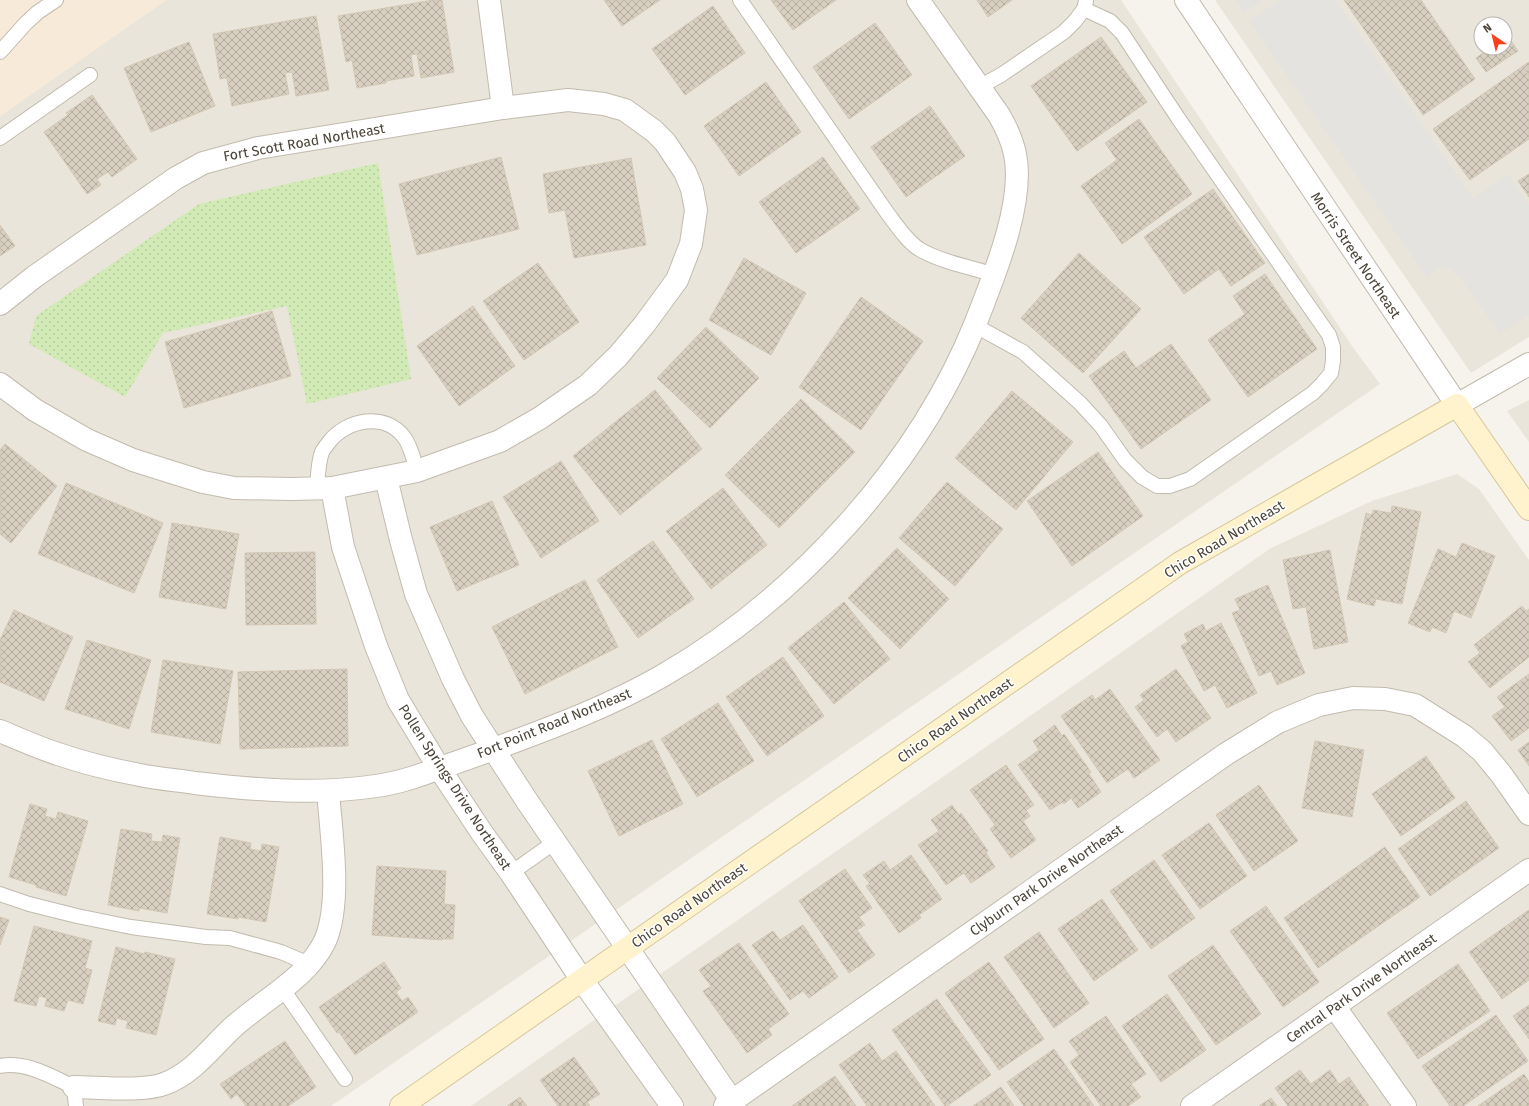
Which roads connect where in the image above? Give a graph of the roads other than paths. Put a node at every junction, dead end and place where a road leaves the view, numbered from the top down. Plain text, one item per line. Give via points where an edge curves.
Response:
1 (56, 0) edge
2 (489, 0) edge
3 (740, 0) edge
4 (918, 0) edge
5 (1186, 0) edge
6 (1085, 5) edge
7 (0, 52) edge
8 (90, 75) dead end
9 (979, 87) junction
10 (504, 108) junction
11 (0, 138) edge
12 (994, 274) junction
13 (0, 304) edge
14 (974, 325) junction
15 (1529, 364) edge
16 (0, 384) edge
17 (1457, 405) junction
18 (417, 471) junction
19 (386, 478) junction
20 (325, 488) junction
21 (1529, 509) edge
22 (0, 731) edge
23 (493, 750) junction
24 (439, 768) junction
25 (328, 791) junction
26 (1529, 814) edge
27 (556, 842) junction
28 (1529, 870) edge
29 (511, 873) junction
30 (0, 894) edge
31 (627, 948) junction
32 (309, 964) junction
33 (582, 980) junction
34 (282, 988) junction
35 (1334, 1006) junction
36 (0, 1066) edge
37 (345, 1079) dead end
38 (75, 1096) edge
39 (730, 1104) edge
40 (401, 1106) edge
41 (672, 1106) edge
42 (1192, 1106) edge
43 (1405, 1106) edge

1 - 7 lane via 26,23
2 - 10 street
3 - 12 lane via 888,214 907,237 919,248 938,257
4 - 9 street, Fort Point Road Northeast
5 - 17 street, Morris Street Northeast
6 - 9 lane via 1064,32
6 - 14 lane via 1110,21 1122,33 1329,335 1333,347 1331,373 1313,393 1190,479 1170,486 1157,486 1142,477 1125,460 1101,426 1080,403 1023,352
8 - 11 lane
9 - 12 street, Fort Point Road Northeast via 1008,132 1017,168 1018,185 1012,213
10 - 13 street, Fort Scott Road Northeast via 258,148 203,163 176,178
10 - 18 street, Fort Scott Road Northeast via 568,100 604,104 625,110 654,131 665,142 685,172 692,189 696,210 691,244 676,280 618,356 588,385 540,418 500,441
12 - 14 street, Fort Point Road Northeast
14 - 23 street, Fort Point Road Northeast via 967,344 934,406 897,463 856,515 776,596 693,658 658,678 587,713
15 - 17 street, Chico Road Northeast
16 - 20 street, Fort Scott Road Northeast via 35,410 87,440 133,460 203,482 234,488
17 - 21 street, Morris Street Northeast
17 - 31 street, Chico Road Northeast via 1180,563
18 - 19 street, Fort Scott Road Northeast
18 - 20 lane via 404,437 394,427 365,420 335,434 322,451 318,471
19 - 20 street, Fort Scott Road Northeast
19 - 23 street via 416,594 453,679
20 - 24 street, Pollen Springs Drive Northeast via 376,646 398,700
22 - 25 street, Fort Point Road Northeast via 58,754 141,776 233,788
23 - 24 street, Fort Point Road Northeast
23 - 27 street
24 - 25 street, Fort Point Road Northeast via 413,778 377,786
24 - 29 street, Pollen Springs Drive Northeast
25 - 32 street via 333,901 325,941
26 - 39 street, Clyburn Park Drive Northeast via 1482,751 1464,736 1415,705 1385,699 1353,698 1319,705 1278,722 1226,754
27 - 29 lane
27 - 31 street
28 - 35 street, Central Park Drive Northeast
29 - 33 street, Pollen Springs Drive Northeast
30 - 32 lane via 43,907 131,927 230,938 281,952
31 - 33 street, Chico Road Northeast
31 - 39 street
32 - 34 street
33 - 40 street, Chico Road Northeast
33 - 41 street, Pollen Springs Drive Northeast
34 - 37 lane
34 - 38 street via 183,1074 163,1084
35 - 42 street, Central Park Drive Northeast
35 - 43 street
36 - 38 lane via 25,1066

